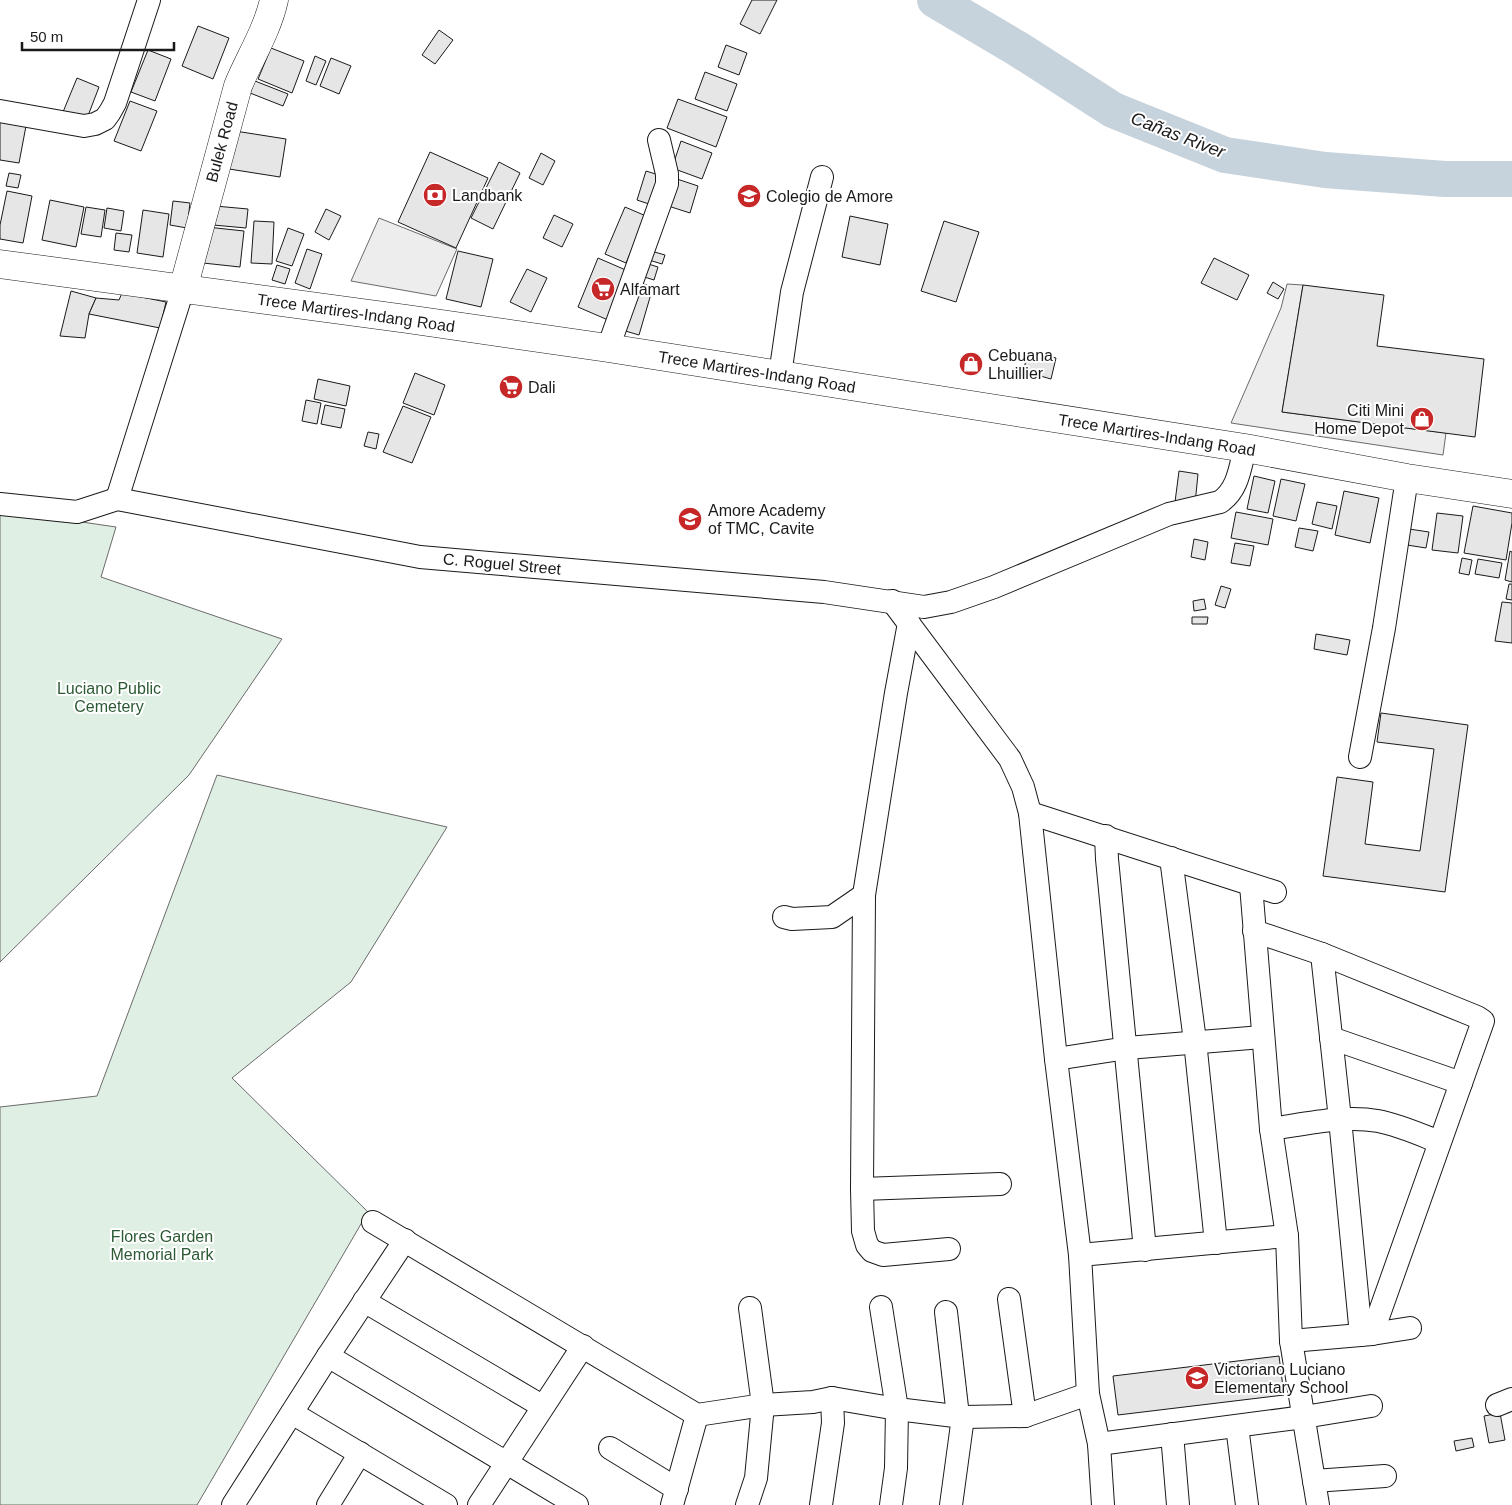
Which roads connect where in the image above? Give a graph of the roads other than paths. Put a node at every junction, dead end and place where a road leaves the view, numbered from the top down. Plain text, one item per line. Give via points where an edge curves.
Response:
1 (149, 0) edge
2 (274, 0) edge
3 (0, 111) edge
4 (659, 140) dead end
5 (822, 177) dead end
6 (0, 264) edge
7 (183, 290) junction
8 (608, 348) junction
9 (780, 376) junction
10 (1245, 448) junction
11 (1407, 478) junction
12 (1512, 494) edge
13 (117, 499) junction
14 (0, 504) edge
15 (892, 600) junction
16 (909, 623) junction
17 (1360, 757) dead end
18 (1030, 813) junction
19 (1106, 836) junction
20 (1171, 858) junction
21 (1252, 885) junction
22 (1275, 892) dead end
23 (864, 895) junction
24 (784, 917) dead end
25 (1254, 931) junction
26 (1322, 954) junction
27 (1262, 1037) junction
28 (1332, 1038) junction
29 (1195, 1042) junction
30 (1127, 1048) junction
31 (1056, 1059) junction
32 (1461, 1083) junction
33 (1340, 1119) junction
34 (1271, 1129) junction
35 (1439, 1142) junction
36 (1000, 1184) dead end
37 (862, 1189) junction
38 (373, 1222) dead end
39 (1288, 1236) junction
40 (405, 1240) junction
41 (1216, 1243) junction
42 (949, 1248) dead end
43 (1145, 1250) junction
44 (1080, 1255) junction
45 (1009, 1298) dead end
46 (364, 1300) junction
47 (881, 1307) dead end
48 (750, 1308) dead end
49 (946, 1312) dead end
50 (1410, 1328) dead end
51 (1367, 1334) junction
52 (1291, 1341) junction
53 (583, 1346) junction
54 (328, 1356) junction
55 (1088, 1394) junction
56 (832, 1398) junction
57 (763, 1405) junction
58 (542, 1406) junction
59 (1371, 1406) dead end
60 (897, 1409) junction
61 (292, 1414) junction
62 (697, 1415) junction
63 (1025, 1416) junction
64 (961, 1417) junction
65 (1304, 1418) junction
66 (1237, 1426) junction
67 (1172, 1434) junction
68 (1099, 1444) junction
69 (610, 1448) dead end
70 (360, 1453) junction
71 (506, 1463) junction
72 (1385, 1476) dead end
73 (1314, 1481) junction
74 (675, 1497) edge
75 (233, 1505) edge
76 (328, 1505) edge
77 (446, 1505) edge
78 (479, 1505) edge
79 (577, 1505) edge
80 (747, 1505) edge
81 (821, 1505) edge
82 (891, 1505) edge
83 (951, 1505) edge
84 (1103, 1505) edge
85 (1178, 1505) edge
86 (1247, 1505) edge
87 (1318, 1505) edge

1 - 3 street via 114,102 105,119 84,126
2 - 7 main road, Bulek Road via 266,27 233,101
4 - 8 street via 667,184
5 - 9 street via 792,292
6 - 7 main road, Trece Martires-Indang Road
7 - 8 main road, Trece Martires-Indang Road
7 - 13 street
8 - 9 main road, Trece Martires-Indang Road
9 - 10 main road, Trece Martires-Indang Road
10 - 11 main road, Trece Martires-Indang Road
10 - 15 street, C. Roguel Street via 1232,490 1220,502 1160,518 964,598 924,606
11 - 12 main road, Trece Martires-Indang Road
11 - 17 street
13 - 14 street via 77,512
13 - 15 street, C. Roguel Street via 420,557
15 - 16 street
16 - 18 street via 1010,759
16 - 23 street
18 - 19 street
18 - 31 street
19 - 20 street
19 - 30 street
20 - 21 street
20 - 29 street
21 - 22 street
21 - 25 street
23 - 24 street via 832,917
23 - 37 street
25 - 26 street
25 - 27 street
26 - 28 street
26 - 32 street via 1483,1021
27 - 29 street
27 - 34 street
28 - 32 street
28 - 33 street
29 - 30 street
29 - 41 street
30 - 31 street
30 - 43 street
31 - 44 street
32 - 35 street
33 - 34 street
33 - 35 street via 1377,1121
33 - 51 street
34 - 39 street
35 - 51 street
36 - 37 street
37 - 42 street via 864,1231 872,1251 883,1255
38 - 40 street
39 - 41 street
39 - 52 street
40 - 46 street
40 - 53 street
41 - 43 street
43 - 44 street
44 - 55 street
45 - 63 street
46 - 54 street
46 - 58 street
47 - 60 street
48 - 57 street
49 - 64 street
50 - 51 street
51 - 52 street
52 - 65 street
53 - 58 street
53 - 62 street
54 - 61 street
54 - 71 street
55 - 63 street
55 - 68 street
56 - 57 street
56 - 60 street
56 - 81 street via 833,1423
57 - 62 street
57 - 80 street via 756,1478
58 - 71 street
59 - 65 street
60 - 64 street
60 - 82 street via 896,1468
61 - 70 street
61 - 75 street
62 - 74 street
63 - 64 street
64 - 83 street
65 - 66 street
65 - 73 street
66 - 67 street
66 - 86 street
67 - 68 street
67 - 85 street
68 - 84 street
69 - 74 street
70 - 76 street
70 - 77 street
71 - 78 street
71 - 79 street
72 - 73 street
73 - 87 street

